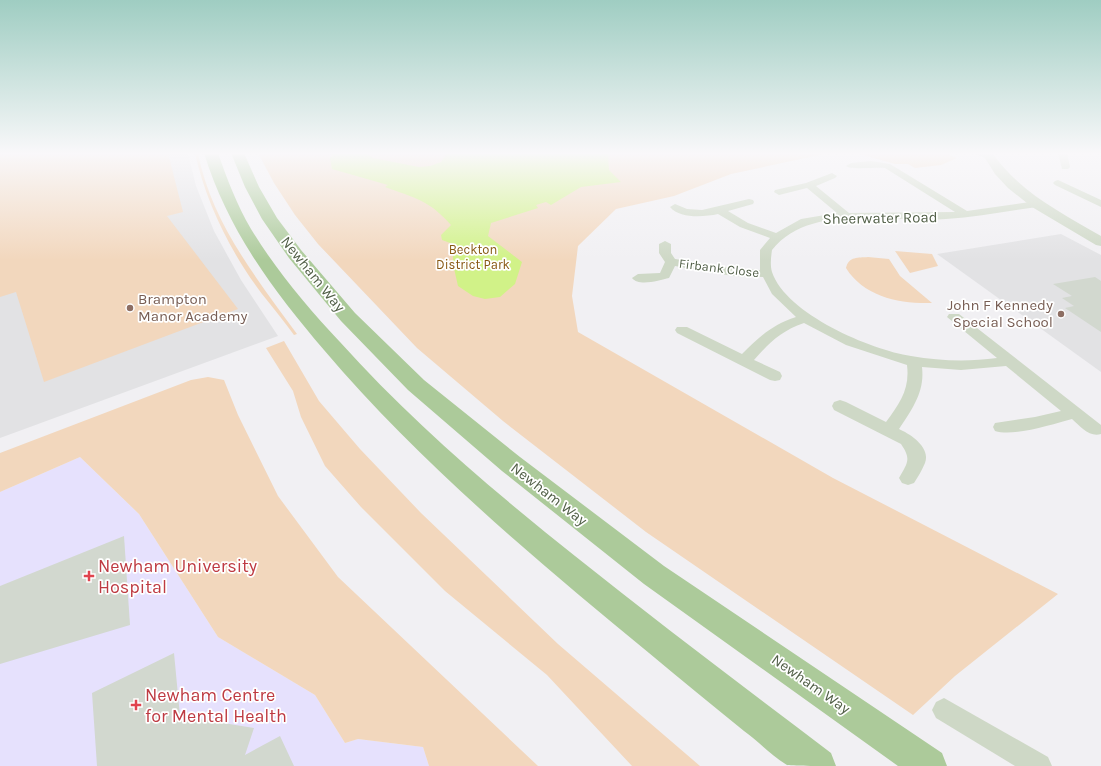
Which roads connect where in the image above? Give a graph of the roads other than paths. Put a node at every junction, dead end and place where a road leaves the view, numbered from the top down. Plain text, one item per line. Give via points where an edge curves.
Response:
1 (224, 189) edge
2 (253, 189) edge
3 (793, 189) edge
4 (813, 189) edge
5 (924, 189) edge
6 (1017, 189) edge
7 (1070, 189) edge
8 (779, 192) dead end
9 (749, 202) dead end
10 (1037, 204) junction
11 (1101, 204) edge
12 (675, 207) dead end
13 (719, 210) junction
14 (965, 214) junction
15 (846, 216) junction
16 (777, 236) junction
17 (1101, 242) edge
18 (665, 244) dead end
19 (671, 262) junction
20 (767, 274) junction
21 (638, 278) dead end
22 (954, 317) dead end
23 (805, 318) junction
24 (682, 330) dead end
25 (744, 361) junction
26 (914, 361) junction
27 (1010, 362) junction
28 (775, 376) dead end
29 (840, 406) dead end
30 (1074, 413) junction
31 (1002, 427) dead end
32 (889, 430) junction
33 (1096, 430) dead end
34 (908, 478) dead end
35 (944, 710) dead end
36 (818, 766) edge
37 (929, 766) edge
38 (1039, 766) edge

1 - 36 highway, Newham Way via 239,224 267,267 354,373 431,448 630,620
2 - 37 highway, Newham Way via 270,219 348,317 416,385 511,464 654,575
3 - 8 street
4 - 15 street
5 - 14 street
6 - 10 street
7 - 11 street
9 - 13 street
10 - 14 street, Sheerwater Road
10 - 17 street
12 - 13 street via 690,214
13 - 16 street via 744,225
14 - 15 street, Sheerwater Road via 928,217
15 - 16 street, Sheerwater Road via 806,221
16 - 20 street, Sheerwater Road via 766,250
18 - 19 street, Firbank Close via 665,253
19 - 20 street, Firbank Close via 733,272
19 - 21 street, Firbank Close via 665,275
20 - 23 street, Sheerwater Road via 778,292
22 - 27 street
23 - 25 street via 783,326 768,336
23 - 26 street, Sheerwater Road via 855,344 885,355
24 - 25 street
25 - 28 street
26 - 27 street, Sheerwater Road via 960,366
26 - 32 street via 917,378 915,392
27 - 30 street
29 - 32 street
30 - 31 street via 1035,423
30 - 33 street
32 - 34 street via 908,440 916,452 917,462
35 - 38 street

